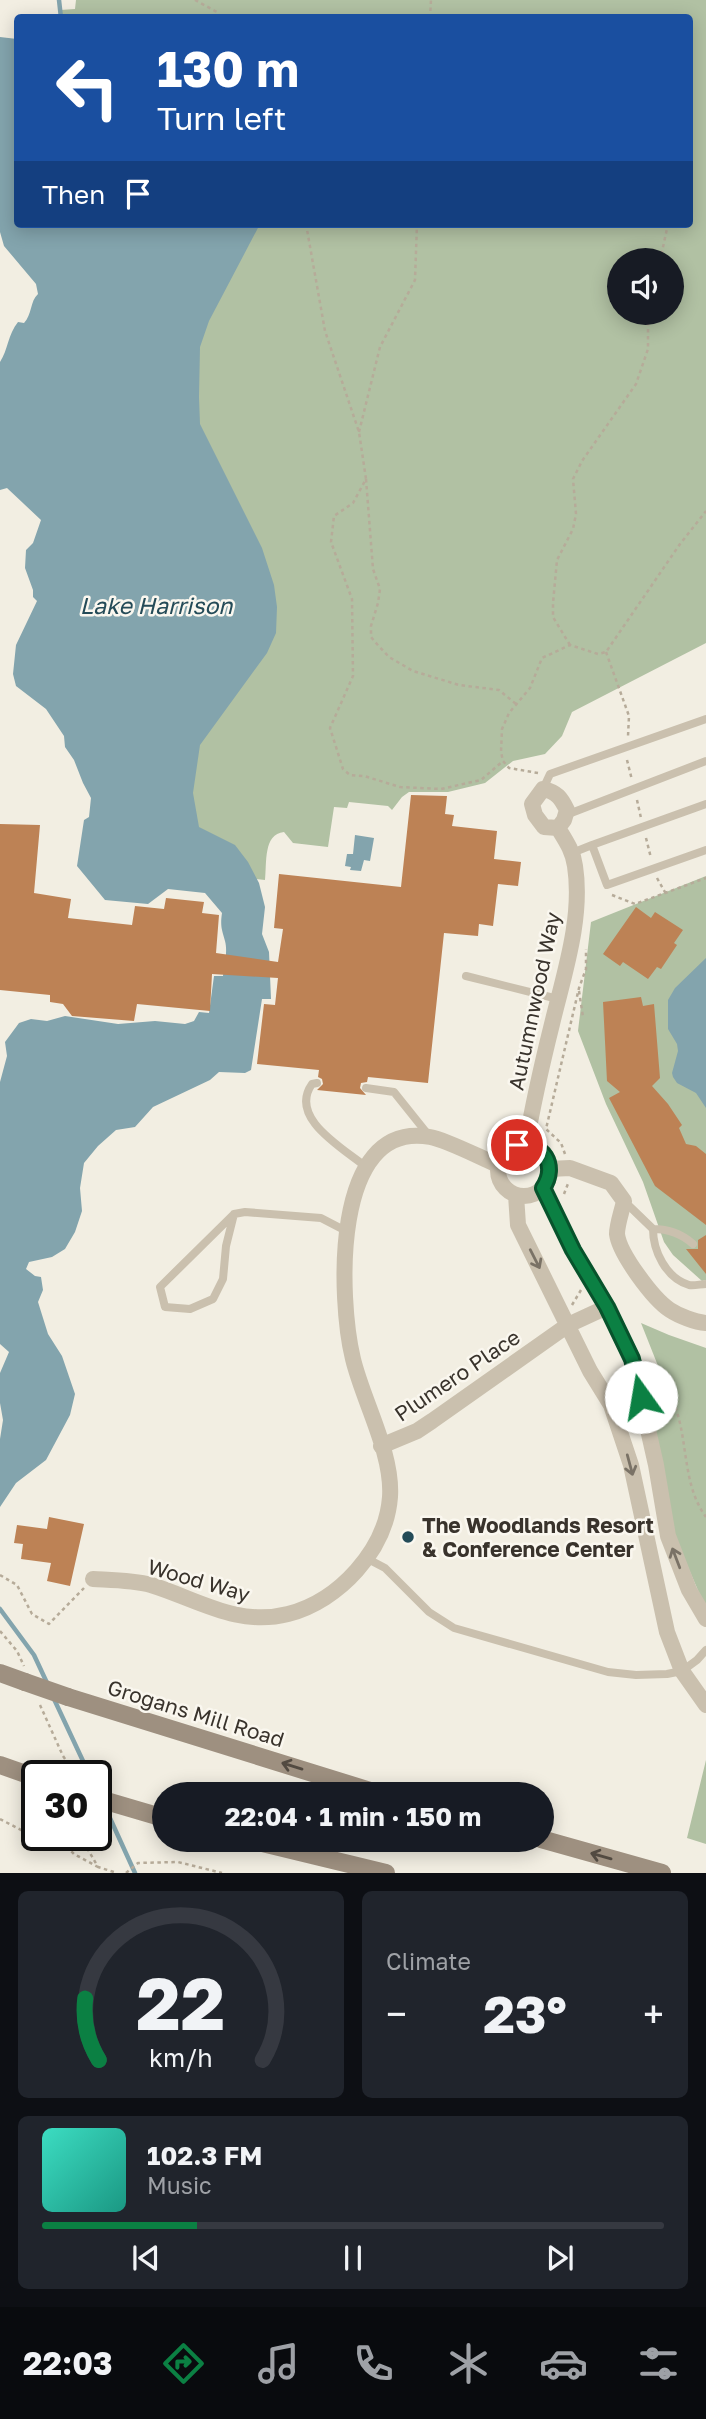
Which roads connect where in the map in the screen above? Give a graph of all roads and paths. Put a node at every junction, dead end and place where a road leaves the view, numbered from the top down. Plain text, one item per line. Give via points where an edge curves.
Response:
1 (195, 0) edge
2 (219, 14) edge
3 (307, 228) edge
4 (416, 228) edge
5 (667, 228) edge
6 (663, 248) edge
7 (648, 325) edge
8 (359, 432) junction
9 (366, 479) junction
10 (706, 511) edge
11 (570, 645) junction
12 (606, 653) junction
13 (516, 705) junction
14 (706, 719) edge
15 (628, 746) junction
16 (503, 761) junction
17 (706, 761) edge
18 (550, 774) junction
19 (543, 789) junction
20 (634, 790) junction
21 (706, 804) edge
22 (562, 822) junction
23 (643, 825) junction
24 (592, 845) junction
25 (706, 850) edge
26 (572, 853) junction
27 (654, 869) junction
28 (706, 878) edge
29 (610, 894) dead end
30 (666, 894) junction
31 (586, 949) dead end
32 (466, 975) dead end
33 (579, 988) junction
34 (558, 999) junction
35 (583, 1017) dead end
36 (317, 1083) dead end
37 (366, 1088) dead end
38 (430, 1137) junction
39 (526, 1144) junction
40 (498, 1166) junction
41 (366, 1167) junction
42 (570, 1168) junction
43 (550, 1169) junction
44 (543, 1188) junction
45 (516, 1195) junction
46 (563, 1195) dead end
47 (624, 1201) junction
48 (234, 1214) junction
49 (653, 1229) junction
50 (346, 1231) junction
51 (693, 1244) dead end
52 (706, 1283) edge
53 (607, 1307) junction
54 (706, 1323) edge
55 (568, 1325) junction
56 (646, 1364) dead end
57 (381, 1446) junction
58 (706, 1517) edge
59 (366, 1559) junction
60 (0, 1575) edge
61 (93, 1578) joint
62 (706, 1619) edge
63 (706, 1650) edge
64 (682, 1671) junction
65 (0, 1673) edge
66 (706, 1705) edge
67 (0, 1765) edge
68 (21, 1772) edge
69 (341, 1782) edge
70 (112, 1803) edge
71 (152, 1815) edge
72 (0, 1819) edge
73 (21, 1830) edge
74 (554, 1843) edge
75 (71, 1851) edge
76 (89, 1851) edge
77 (297, 1852) edge
78 (98, 1867) junction
79 (375, 1872) edge
80 (117, 1873) edge
81 (126, 1873) edge
82 (222, 1873) edge
83 (662, 1873) edge

1 - 2 path
3 - 8 path via 325,331
4 - 8 path via 415,279 380,347
5 - 6 path
7 - 11 path via 648,349 636,384 573,479 576,514 557,560 553,603 553,617
8 - 9 path
9 - 13 path via 373,569 380,589 371,637 389,657 414,671 499,690
9 - 16 path via 353,503 334,516 331,542 352,599 353,676 330,728 343,769 350,775 400,787 441,789 481,780
10 - 12 path
11 - 12 path
11 - 13 path via 542,658 530,688
12 - 15 path via 629,716
13 - 16 path via 502,729
14 - 15 lane
15 - 18 lane
15 - 20 path
16 - 18 path via 514,770
17 - 20 lane
18 - 19 lane
19 - 22 street, Autumnwood Way via 561,798 567,810
19 - 22 street, Autumnwood Way via 532,804 535,815 544,827
20 - 22 lane
20 - 23 path
21 - 23 lane
22 - 26 street, Autumnwood Way
23 - 24 lane
23 - 27 path
24 - 26 lane
24 - 27 lane via 607,885
25 - 27 lane
26 - 34 street, Autumnwood Way via 577,894 574,927
27 - 30 path
28 - 30 path
29 - 30 path via 635,904
31 - 33 path via 586,969
32 - 34 lane
33 - 35 path
33 - 42 path via 546,1129 561,1143
34 - 39 street, Autumnwood Way
36 - 41 lane via 307,1091 304,1108 314,1125
37 - 38 lane via 394,1093
38 - 40 street, Plumero Place
38 - 41 street, Plumero Place via 394,1141
39 - 40 street via 509,1149
39 - 43 street via 543,1152
40 - 45 street via 503,1186
41 - 50 street, Plumero Place
42 - 43 street
42 - 46 path
42 - 47 street via 611,1183
43 - 44 street
44 - 45 street via 531,1195
44 - 53 street
45 -> 55 street via 518,1225
47 - 49 lane
47 - 54 street via 617,1234 629,1262 670,1310
48 - 48 lane via 160,1287 165,1307 190,1309 213,1299 223,1279
48 - 50 lane via 320,1218
49 - 51 lane via 684,1236
49 - 52 lane via 661,1261 674,1276 691,1286
50 - 57 street, Plumero Place via 344,1288 353,1357
53 - 55 street, Plumero Place
62 -> 53 street via 689,1590 668,1535 632,1359
55 - 57 street, Plumero Place via 417,1431
55 -> 64 street via 611,1405 631,1465 667,1632
56 - 58 path via 677,1409 692,1487
57 - 59 street, Wood Way via 390,1496 384,1525
59 - 61 street, Wood Way via 314,1603 270,1617 224,1613 149,1584
59 - 64 lane via 385,1568 429,1612 454,1628 608,1672
60 - 61 path via 17,1585 32,1614 49,1624
63 - 64 lane
64 - 66 street
69 -> 65 main road, Grogans Mill Road, bridge
67 - 68 main road
70 - 71 main road
72 - 73 path
83 -> 74 main road
75 - 78 path
76 - 78 path
77 - 79 main road
78 - 80 path
81 - 82 path via 138,1863 178,1861

